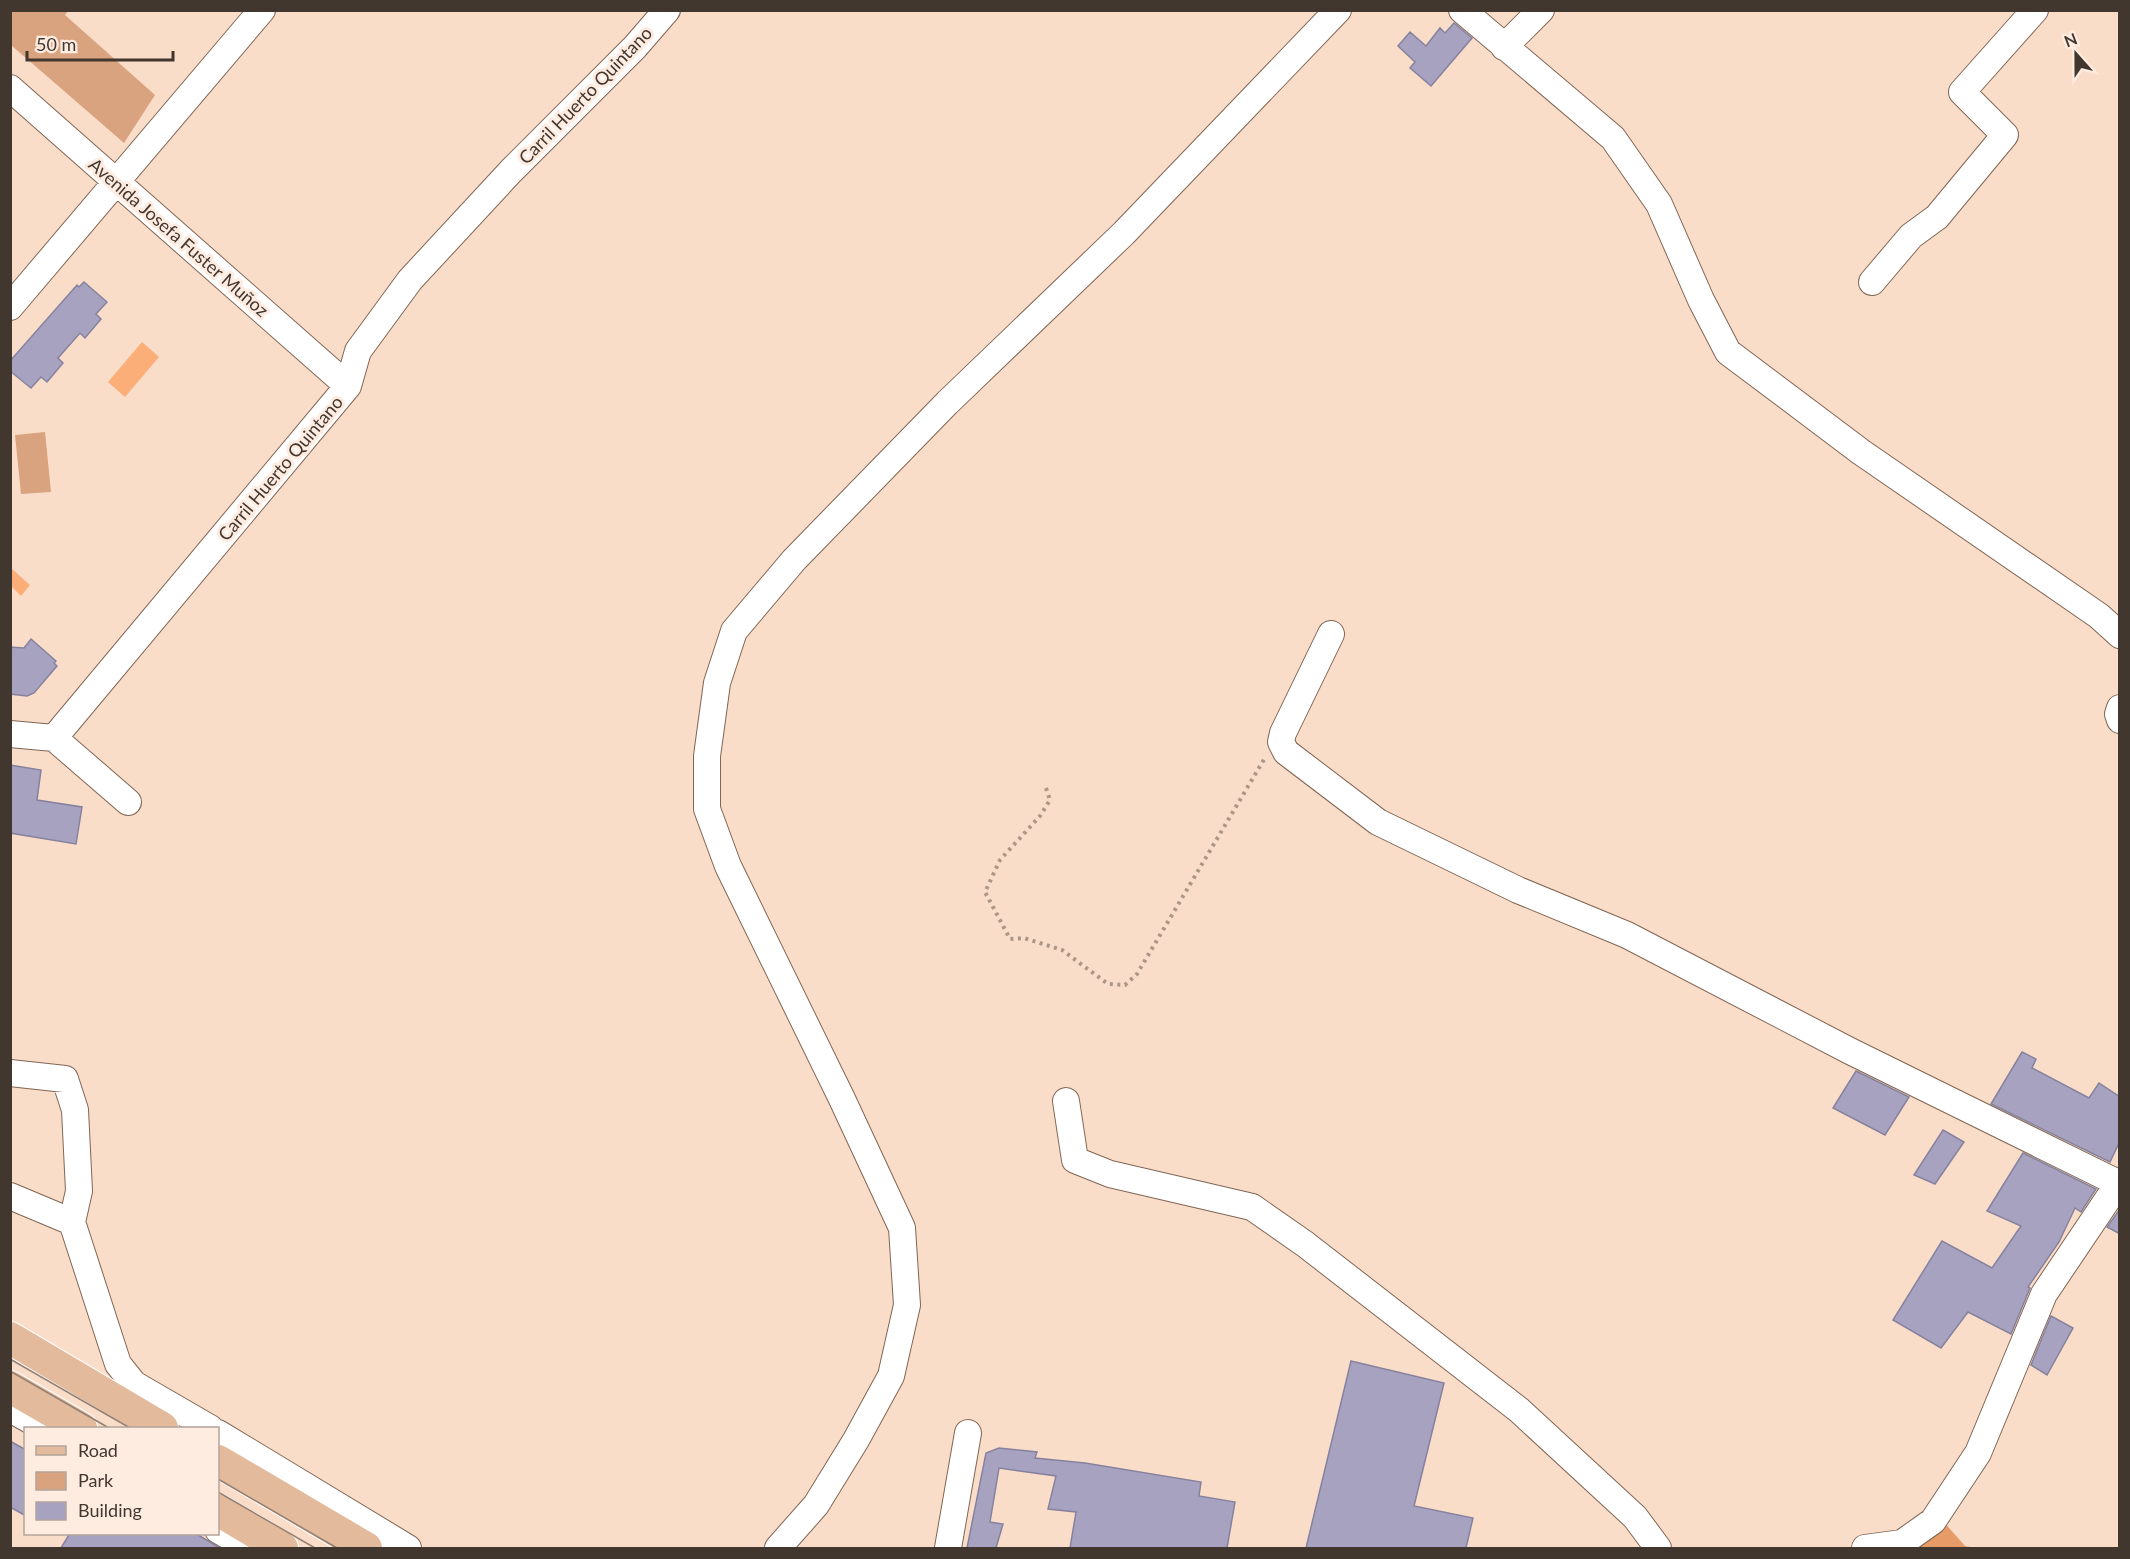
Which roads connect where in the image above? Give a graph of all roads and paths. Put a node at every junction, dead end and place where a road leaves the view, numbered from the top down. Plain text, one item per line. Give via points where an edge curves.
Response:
1 (262, 10) edge
2 (667, 10) edge
3 (1338, 10) edge
4 (1462, 10) edge
5 (1541, 10) edge
6 (2035, 10) edge
7 (1504, 47) junction
8 (10, 88) edge
9 (117, 182) junction
10 (1872, 282) dead end
11 (10, 307) edge
12 (348, 386) junction
13 (1331, 634) dead end
14 (2120, 635) edge
15 (2120, 708) edge
16 (2120, 720) edge
17 (10, 734) edge
18 (54, 738) junction
19 (1281, 742) junction
20 (1046, 788) dead end
21 (128, 802) dead end
22 (10, 1073) edge
23 (1066, 1101) dead end
24 (2119, 1182) edge
25 (10, 1196) edge
26 (72, 1222) junction
27 (10, 1338) edge
28 (10, 1387) edge
29 (10, 1409) edge
30 (42, 1427) edge
31 (79, 1427) edge
32 (160, 1427) edge
33 (198, 1427) edge
34 (968, 1433) dead end
35 (219, 1441) edge
36 (219, 1441) edge
37 (219, 1511) edge
38 (219, 1531) edge
39 (249, 1548) edge
40 (282, 1548) edge
41 (366, 1548) edge
42 (408, 1548) edge
43 (778, 1548) edge
44 (948, 1548) edge
45 (1658, 1548) edge
46 (1865, 1548) edge

1 - 9 street
2 - 12 street, Carril Huerto Quintano via 410,280 358,351
3 - 43 street via 1124,232 826,527 734,631 717,683 707,756 707,809 728,866 902,1228 907,1305 891,1376 816,1505
4 - 7 street
5 - 7 street
6 - 10 street via 1962,92 2005,135 1937,218 1911,236
7 - 14 street via 1613,138 1659,204 1728,352 1861,452 2099,616
8 - 9 street, Avenida Josefa Fuster Muñoz
9 - 11 street
9 - 12 street, Avenida Josefa Fuster Muñoz
12 - 18 street, Carril Huerto Quintano
13 - 19 street
15 - 16 street
17 - 18 street
18 - 21 street
19 - 20 path via 1271,748 1137,974 1125,985 1108,984 1062,950 1024,938 1010,939 986,892 1000,860 1050,800
19 - 24 street via 1286,752 1378,822 1518,890 1627,935 1861,1056
22 - 26 street via 65,1079 76,1122 79,1191
23 - 45 street via 1075,1160 1110,1174 1252,1207 1519,1410 1635,1517
24 - 46 street via 2044,1294 1978,1453 1933,1521 1902,1543
25 - 26 street
26 - 33 street via 118,1364 134,1384
27 - 32 main road
28 - 31 main road
29 - 30 street
34 - 44 street
35 - 41 main road
36 - 42 street
37 - 40 main road
38 - 39 street

